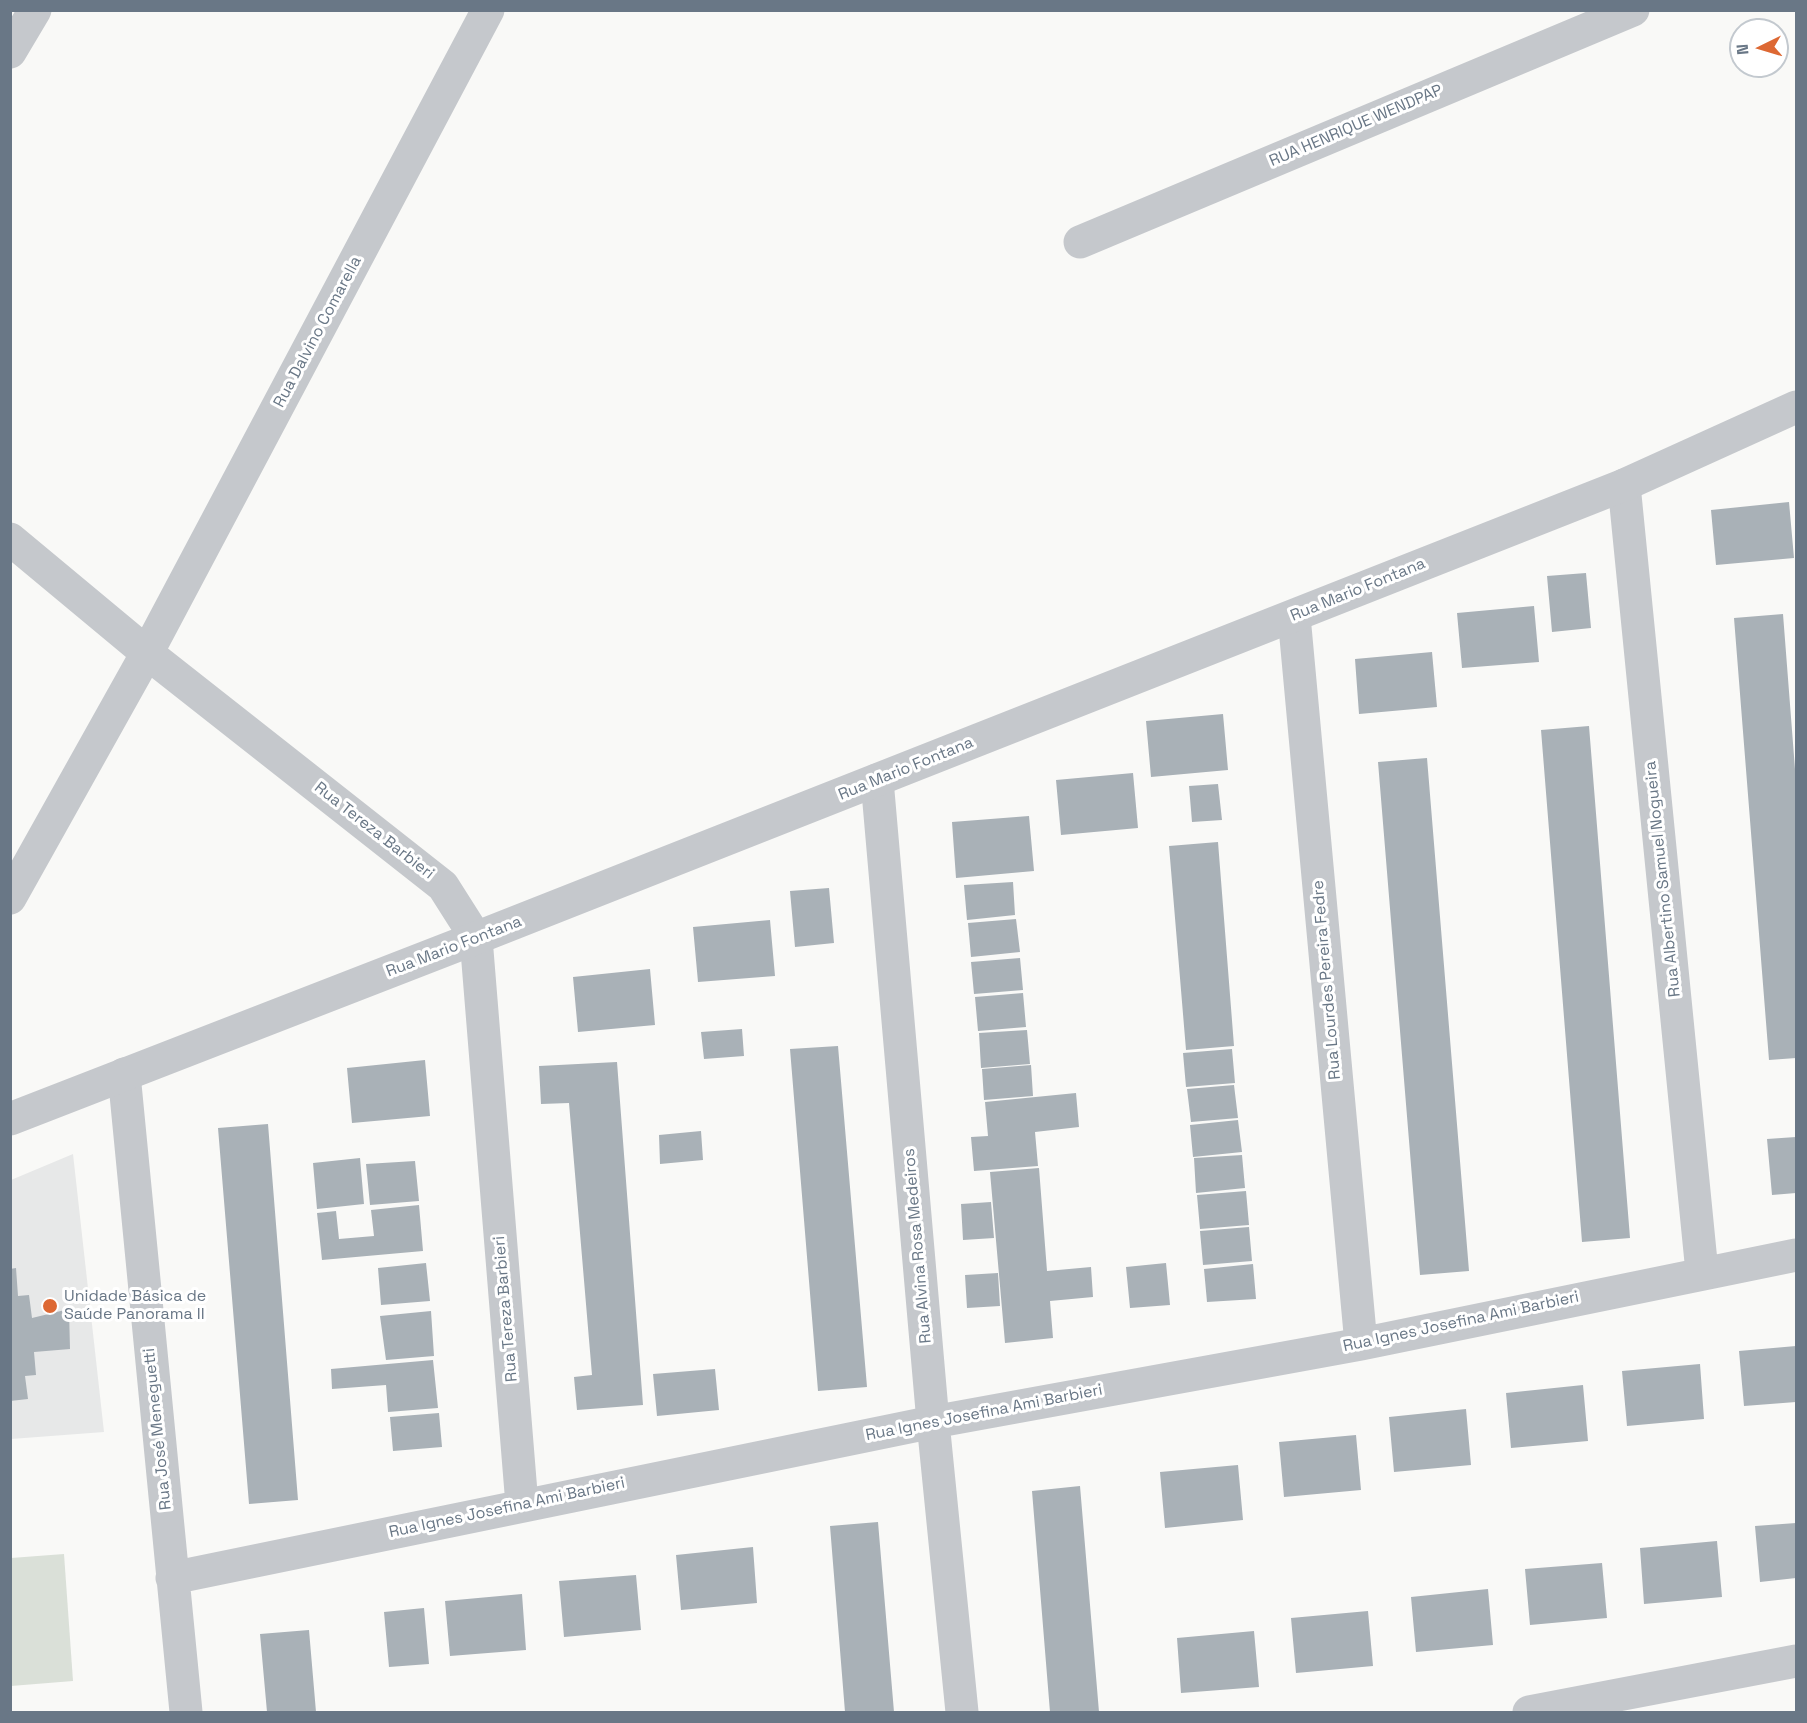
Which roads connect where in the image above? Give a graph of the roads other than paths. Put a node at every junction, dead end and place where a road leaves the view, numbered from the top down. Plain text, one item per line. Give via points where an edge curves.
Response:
1 (34, 10) edge
2 (488, 10) edge
3 (1633, 10) edge
4 (10, 52) edge
5 (1080, 242) dead end
6 (1797, 407) edge
7 (1624, 485) junction
8 (10, 539) edge
9 (1294, 616) junction
10 (147, 652) junction
11 (877, 780) junction
12 (10, 898) edge
13 (476, 938) junction
14 (124, 1074) junction
15 (10, 1119) edge
16 (1797, 1255) edge
17 (1702, 1272) junction
18 (1360, 1344) junction
19 (933, 1422) junction
20 (522, 1505) junction
21 (172, 1578) junction
22 (1797, 1661) edge
23 (1671, 1699) edge
24 (186, 1713) edge
25 (962, 1713) edge
26 (1529, 1713) edge

1 - 4 street
2 - 10 street, Rua Dalvino Comarella
3 - 5 street, RUA HENRIQUE WENDPAP
6 - 7 street, Rua Mario Fontana
7 - 9 street, Rua Mario Fontana
7 - 17 street, Rua Albertino Samuel Nogueira
8 - 10 street, Rua Tereza Barbieri
9 - 11 street, Rua Mario Fontana
9 - 18 street, Rua Lourdes Pereira Fedre
10 - 12 street, Rua Dalvino Comarella
10 - 13 street, Rua Tereza Barbieri via 443,886
11 - 13 street, Rua Mario Fontana
11 - 19 street, Rua Alvina Rosa Medeiros
13 - 14 street, Rua Mario Fontana
13 - 20 street, Rua Tereza Barbieri
14 - 15 street, Rua Mario Fontana
14 - 21 street, Rua José Meneguetti
16 - 17 street, Rua Ignes Josefina Ami Barbieri
17 - 18 street, Rua Ignes Josefina Ami Barbieri
18 - 19 street, Rua Ignes Josefina Ami Barbieri
19 - 20 street, Rua Ignes Josefina Ami Barbieri
19 - 25 street, Rua Alvina Rosa Medeiros
20 - 21 street, Rua Ignes Josefina Ami Barbieri
21 - 24 street, Rua José Meneguetti
22 - 23 street
23 - 26 street

